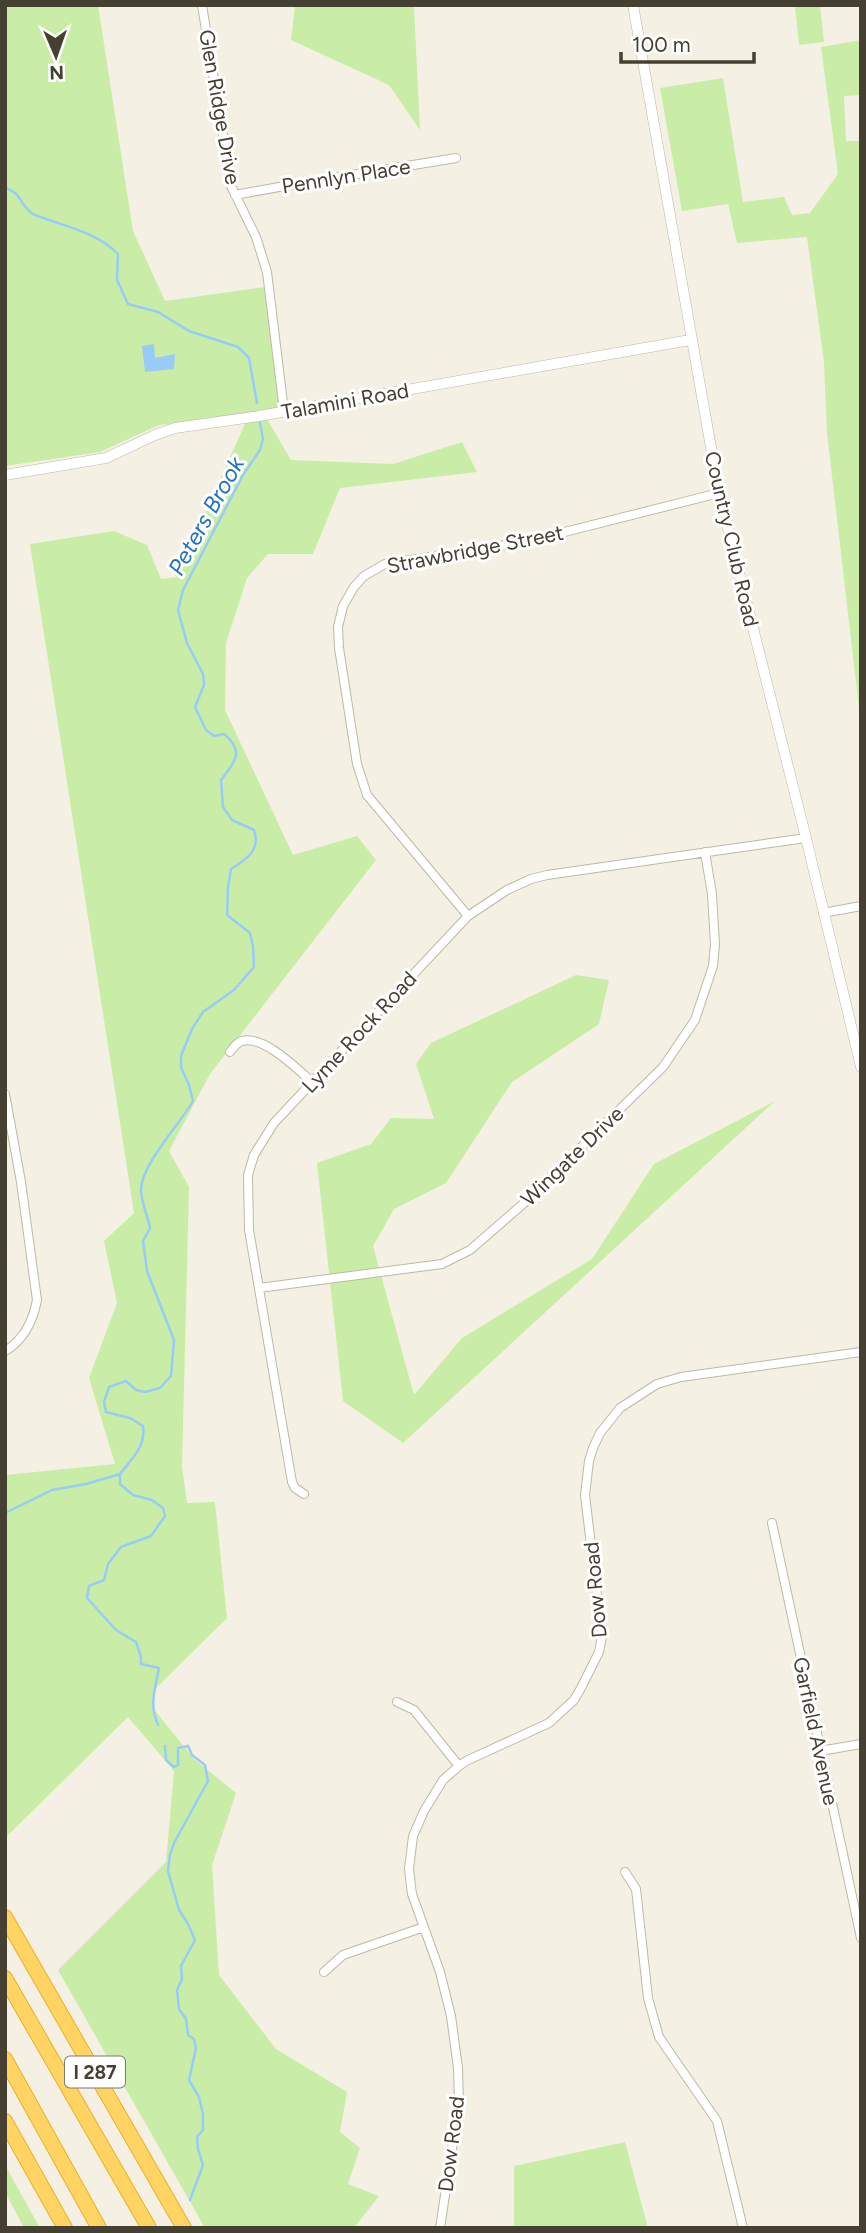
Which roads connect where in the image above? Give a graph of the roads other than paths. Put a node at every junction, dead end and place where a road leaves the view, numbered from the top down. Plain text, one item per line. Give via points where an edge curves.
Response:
1 (202, 5) edge
2 (633, 5) edge
3 (456, 158) dead end
4 (235, 195) junction
5 (691, 340) junction
6 (284, 411) junction
7 (5, 475) edge
8 (719, 493) junction
9 (806, 838) junction
10 (705, 852) junction
11 (861, 906) edge
12 (823, 913) junction
13 (468, 916) junction
14 (230, 1052) dead end
15 (861, 1068) edge
16 (312, 1082) junction
17 (5, 1094) edge
18 (258, 1288) junction
19 (5, 1351) edge
20 (861, 1352) edge
21 (304, 1494) dead end
22 (772, 1523) dead end
23 (397, 1702) dead end
24 (861, 1744) edge
25 (820, 1751) junction
26 (459, 1766) junction
27 (625, 1872) dead end
28 (5, 1917) edge
29 (424, 1927) junction
30 (861, 1938) edge
31 (324, 1972) dead end
32 (5, 1978) edge
33 (5, 2059) edge
34 (5, 2122) edge
35 (65, 2228) edge
36 (99, 2228) edge
37 (149, 2228) edge
38 (184, 2228) edge
39 (440, 2228) edge
40 (743, 2228) edge

1 - 4 street, Glen Ridge Drive
2 - 5 street, Country Club Road
3 - 4 street, Pennlyn Place
4 - 6 street, Glen Ridge Drive via 267,272
5 - 6 street, Talamini Road
5 - 8 street, Country Club Road
6 - 7 street, Talamini Road via 175,428 106,458
8 - 9 street, Country Club Road
8 - 13 street, Strawbridge Street via 525,542 385,564 354,587 343,606 339,648 357,764 367,795
9 - 10 street, Lyme Rock Road
9 - 12 street, Country Club Road
10 - 13 street, Lyme Rock Road via 530,879
10 - 18 street, Wingate Drive via 715,944 713,966 695,1020 663,1067 523,1204 470,1250 442,1264
11 - 12 street
12 - 15 street, Country Club Road
13 - 16 street, Lyme Rock Road
14 - 16 street via 243,1040 257,1041
16 - 18 street, Lyme Rock Road via 261,1142 248,1175 249,1230
17 - 19 street via 37,1300 33,1318 14,1346
18 - 21 street, Lyme Rock Road via 292,1482
20 - 26 street, Dow Road via 681,1377 657,1384 616,1413 593,1448 585,1489 599,1610 599,1652 561,1714
22 - 25 street, Garfield Avenue
23 - 26 street via 414,1710
24 - 25 street
25 - 30 street, Garfield Avenue
26 - 29 street, Dow Road via 443,1780 413,1836 412,1894
27 - 40 street via 636,1889 648,1998 659,2037 717,2121
28 - 38 highway, I 287
29 - 31 street via 343,1955
29 - 39 street, Dow Road via 448,2005 458,2068 459,2103
32 - 37 highway, I 287
33 - 36 highway
34 - 35 highway

